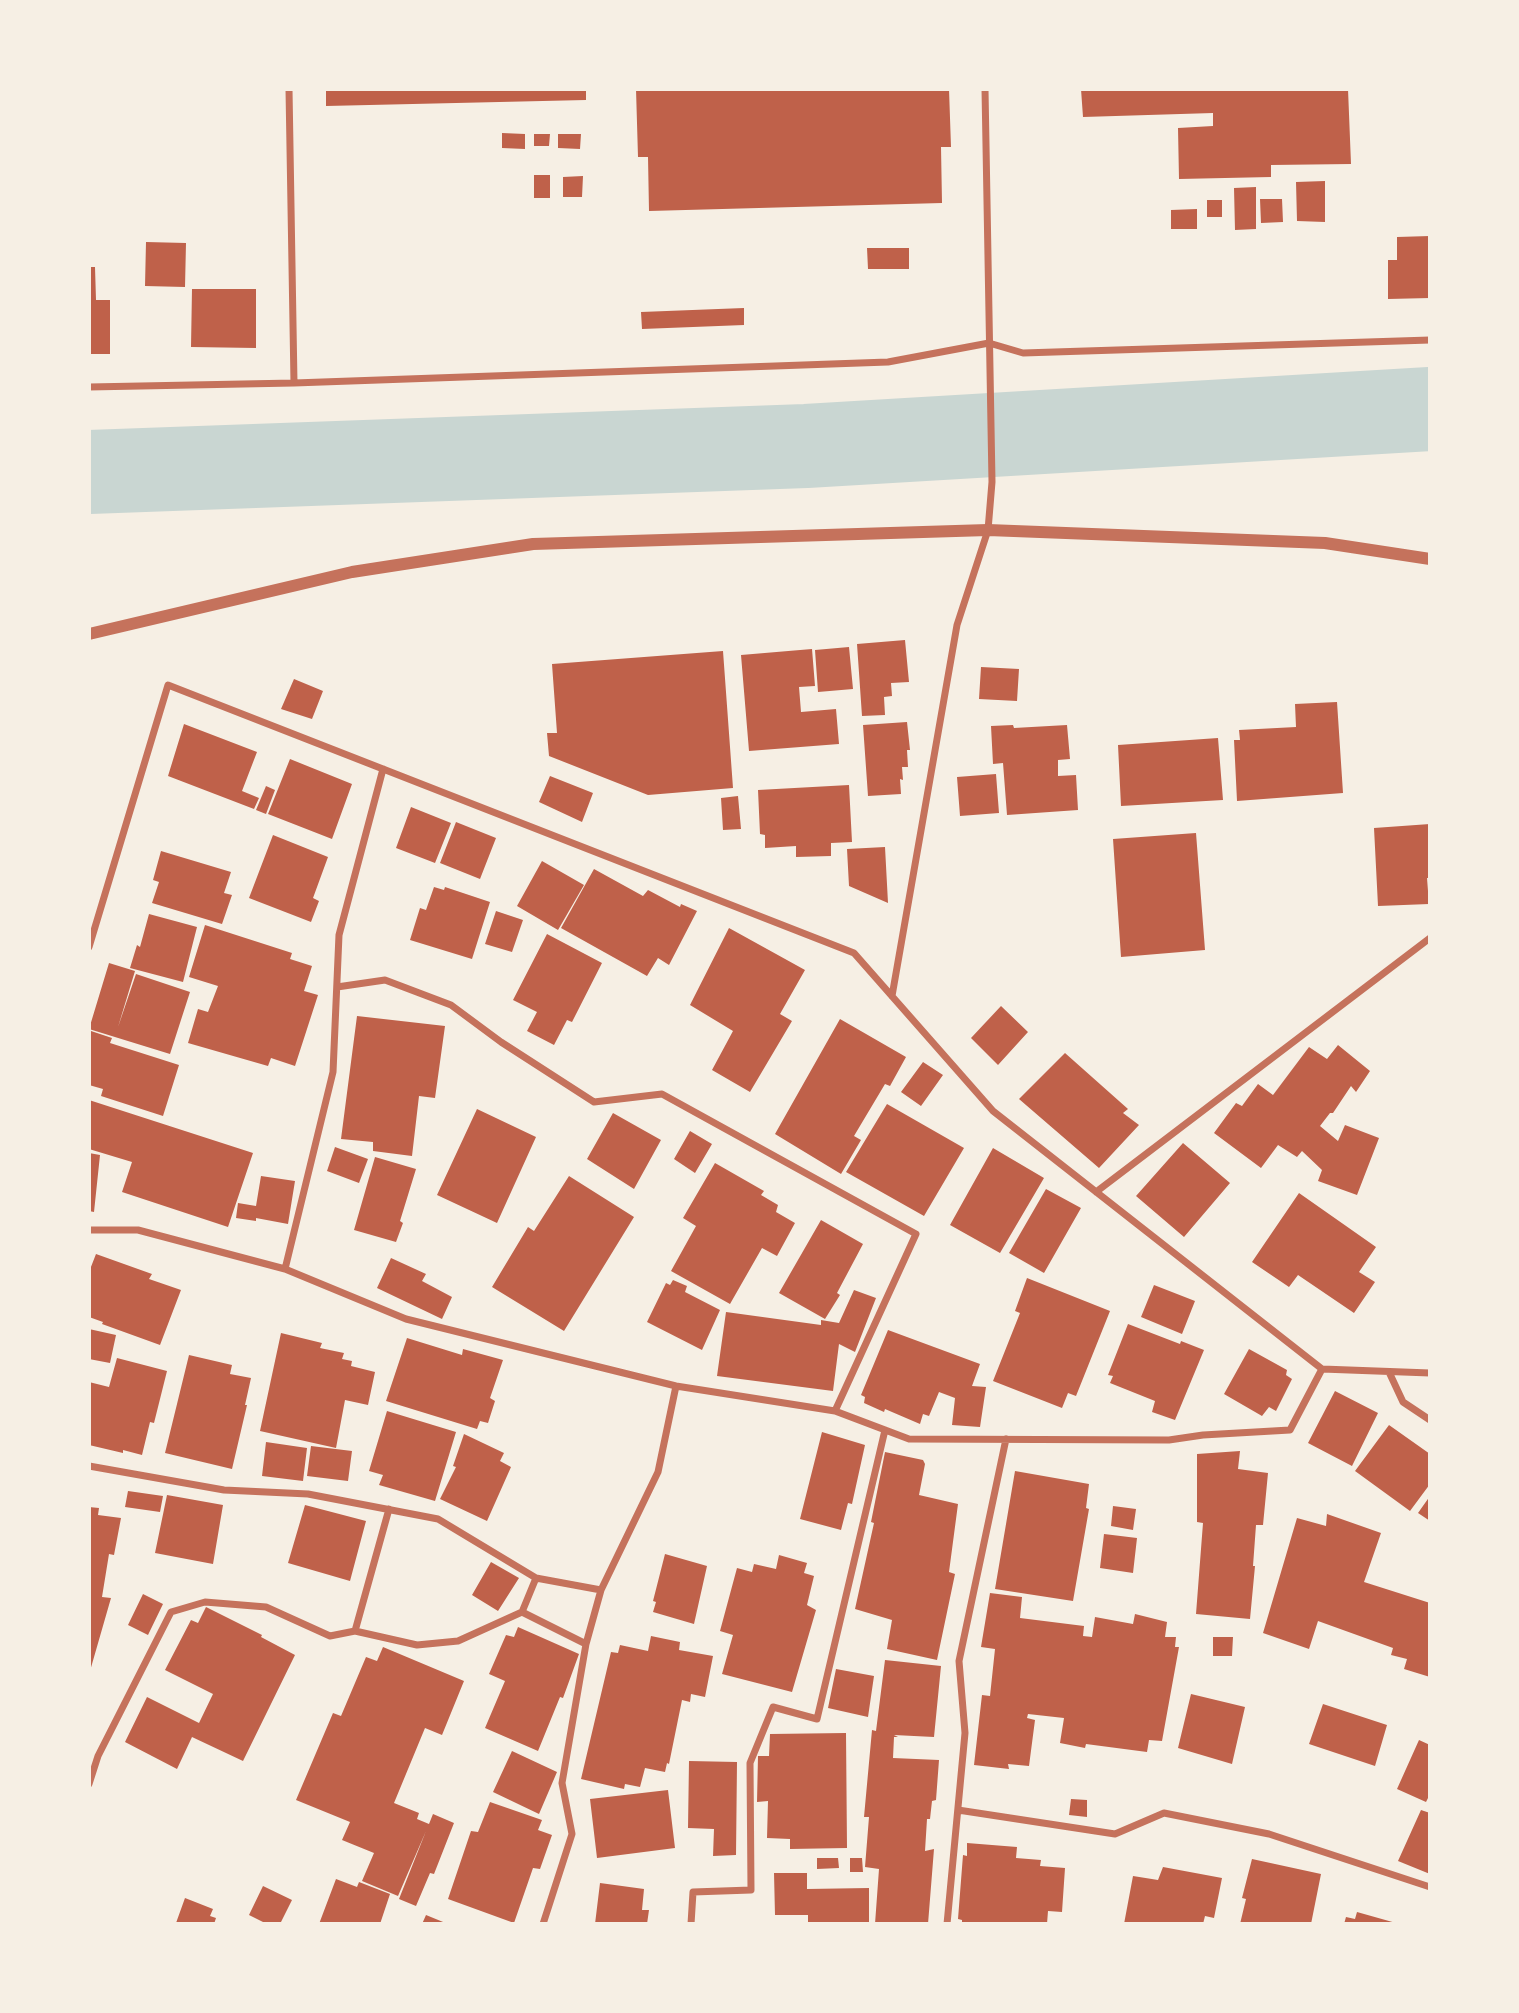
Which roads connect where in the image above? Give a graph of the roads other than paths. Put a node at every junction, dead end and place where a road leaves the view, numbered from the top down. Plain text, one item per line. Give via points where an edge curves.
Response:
1 (289, 89) edge
2 (985, 89) edge
3 (1430, 341) edge
4 (989, 343) junction
5 (294, 383) junction
6 (89, 387) edge
7 (988, 530) junction
8 (1430, 559) edge
9 (89, 634) edge
10 (383, 769) junction
11 (1430, 938) edge
12 (89, 947) edge
13 (337, 987) junction
14 (892, 996) junction
15 (1096, 1192) junction
16 (89, 1230) edge
17 (285, 1269) junction
18 (1322, 1369) junction
19 (1389, 1372) junction
20 (1430, 1373) edge
21 (676, 1386) junction
22 (835, 1411) junction
23 (1430, 1420) edge
24 (885, 1430) junction
25 (1006, 1439) junction
26 (89, 1466) edge
27 (389, 1509) junction
28 (536, 1578) junction
29 (601, 1590) junction
30 (522, 1612) junction
31 (355, 1631) junction
32 (586, 1644) junction
33 (89, 1784) edge
34 (958, 1810) junction
35 (1430, 1887) edge
36 (543, 1924) edge
37 (691, 1924) edge
38 (947, 1924) edge

1 - 5 street
2 - 4 street
3 - 4 street via 1023,353
4 - 5 street via 888,362
4 - 7 street via 992,482
5 - 6 street
7 - 8 street via 1325,543
7 - 9 street via 533,544 352,572
7 - 14 street via 957,625
10 - 12 street via 168,685
10 - 13 street via 339,935
10 - 14 street via 854,953
11 - 15 street
13 - 17 street via 333,1072
13 - 22 street via 385,980 451,1005 594,1102 662,1094 915,1234
14 - 15 street via 993,1111
15 - 18 street
16 - 17 street via 138,1230
17 - 21 street via 406,1319
18 - 19 street
18 - 25 street via 1290,1430 1169,1440
19 - 20 street
19 - 23 street via 1403,1402
21 - 22 street
21 - 29 street via 658,1472
22 - 24 street
24 - 25 street via 909,1439
24 - 37 street via 817,1719 773,1707 750,1763 751,1890 693,1892
25 - 34 street via 959,1661 965,1733
26 - 27 street via 224,1490 308,1494
27 - 28 street via 438,1519
27 - 31 street
28 - 29 street
28 - 30 street
29 - 32 street
30 - 31 street via 458,1641 417,1645
30 - 32 street
31 - 33 street via 330,1636 266,1607 205,1602 171,1612 97,1756
32 - 36 street via 562,1783 572,1834
34 - 35 street via 1115,1834 1164,1813 1269,1834
34 - 38 street

